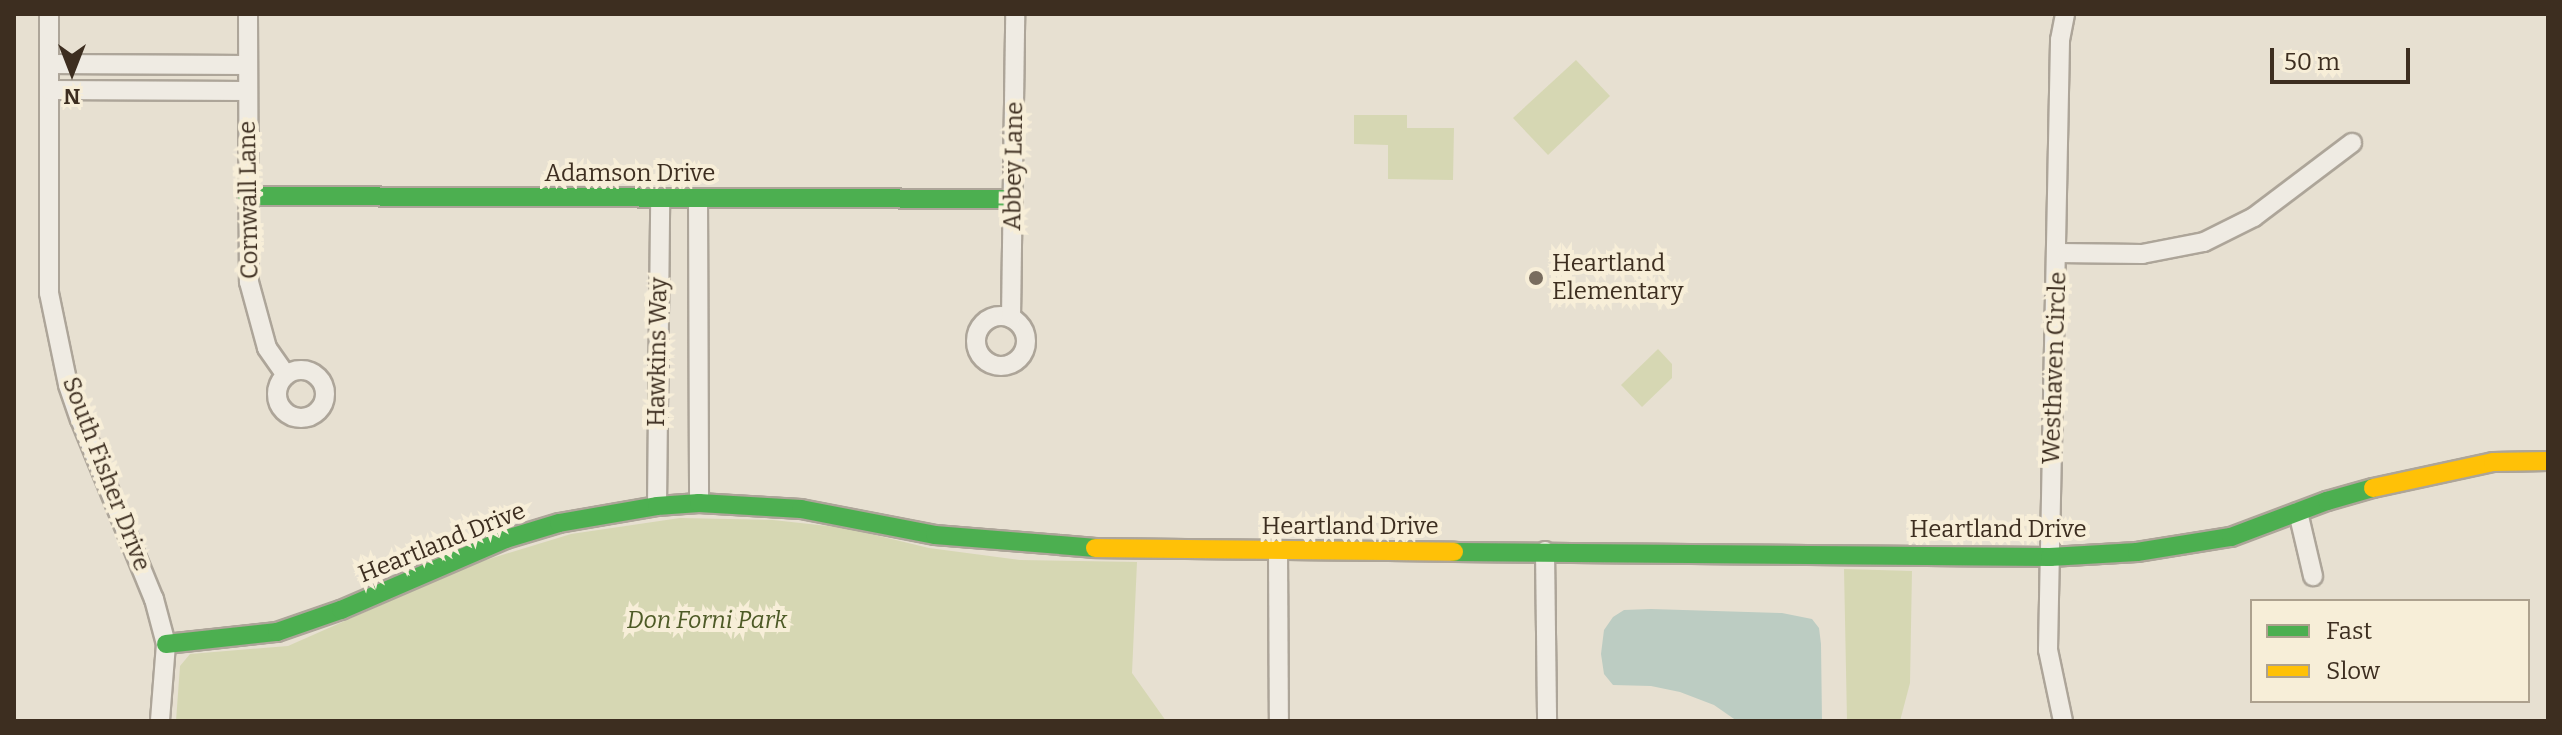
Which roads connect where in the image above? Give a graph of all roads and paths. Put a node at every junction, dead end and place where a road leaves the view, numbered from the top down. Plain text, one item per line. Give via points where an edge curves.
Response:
1 (49, 14) edge
2 (248, 14) edge
3 (1015, 14) edge
4 (2065, 14) edge
5 (49, 64) junction
6 (247, 65) junction
7 (49, 90) junction
8 (247, 91) junction
9 (2352, 143) dead end
10 (247, 196) junction
11 (660, 198) junction
12 (698, 198) junction
13 (1013, 199) junction
14 (2058, 253) junction
15 (1011, 318) dead end
16 (286, 375) dead end
17 (2548, 461) edge
18 (699, 503) junction
19 (657, 506) junction
20 (2298, 512) junction
21 (1278, 551) junction
22 (1545, 551) junction
23 (2050, 557) junction
24 (2313, 576) dead end
25 (166, 644) junction
26 (160, 721) edge
27 (1279, 721) edge
28 (1547, 721) edge
29 (2063, 721) edge

1 - 5 street, South Fisher Drive
2 - 6 street, Cornwall Lane
3 - 13 street, Abbey Lane
4 - 14 street, Westhaven Circle via 2060,40
5 - 6 street
5 - 7 street, South Fisher Drive
6 - 8 street, Cornwall Lane
7 - 8 street
7 - 25 street, South Fisher Drive via 49,293 54,323 80,419 141,563
8 - 10 street, Cornwall Lane
9 - 14 street via 2254,217 2204,242 2142,254
10 - 11 street, Adamson Drive
10 - 16 street, Cornwall Lane via 252,294 267,348
11 - 12 street, Adamson Drive
11 - 19 street, Hawkins Way
12 - 13 street, Adamson Drive
12 - 18 street, Hawkins Way
13 - 15 street, Abbey Lane
14 - 23 street, Westhaven Circle
17 - 20 street, Heartland Drive via 2493,462 2418,476
18 - 19 street, Heartland Drive
18 - 21 street, Heartland Drive via 801,509 935,535 1028,546
19 - 25 street, Heartland Drive via 559,523 506,539 277,632
20 - 23 street, Heartland Drive via 2231,537 2137,552
20 - 24 street
21 - 22 street, Heartland Drive
21 - 27 street
22 - 23 street, Heartland Drive
22 - 28 street
23 - 29 street, Westhaven Circle via 2048,650
25 - 26 street

